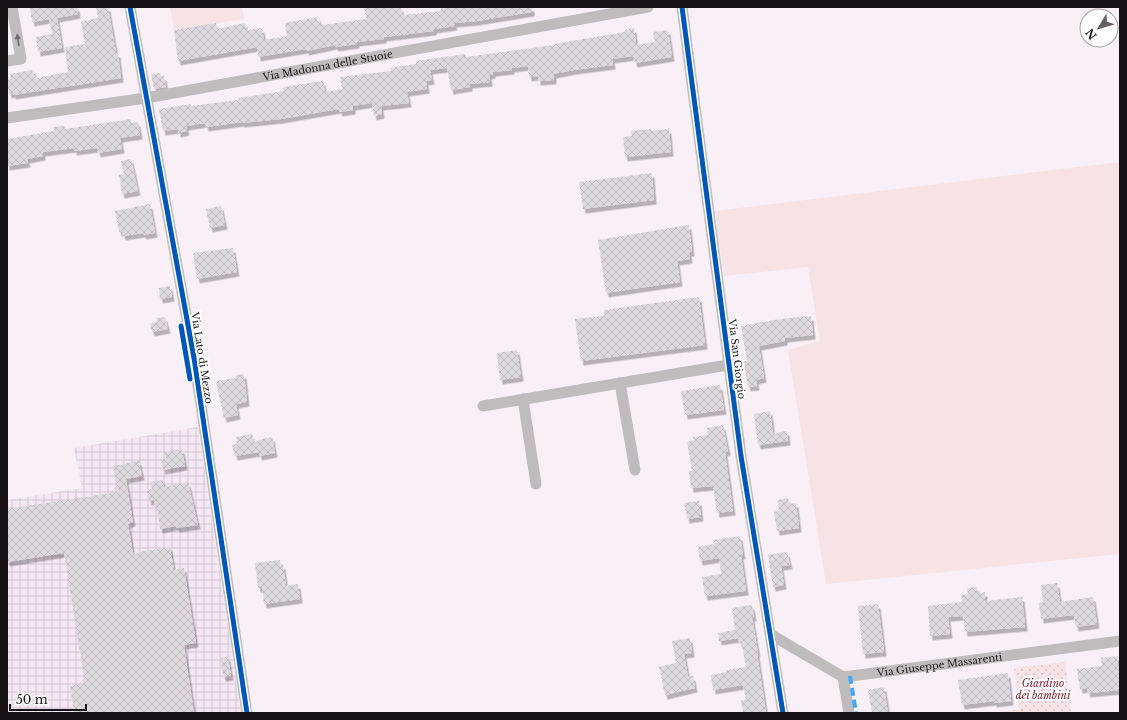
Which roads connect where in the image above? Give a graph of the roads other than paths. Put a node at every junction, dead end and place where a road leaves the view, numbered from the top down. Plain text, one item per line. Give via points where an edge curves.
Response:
1 (12, 7) edge
2 (130, 7) edge
3 (648, 7) edge
4 (682, 7) edge
5 (7, 61) edge
6 (146, 98) junction
7 (7, 118) edge
8 (728, 365) junction
9 (620, 383) junction
10 (523, 399) junction
11 (483, 406) dead end
12 (635, 470) dead end
13 (536, 484) dead end
14 (770, 634) junction
15 (1120, 641) edge
16 (843, 677) junction
17 (247, 713) edge
18 (783, 713) edge
19 (848, 713) edge

5 -> 1 street via 21,59
2 - 6 street, Via Lato di Mezzo
3 - 6 street, Via Madonna delle Stuoie
4 - 8 street, Via San Giorgio
6 - 7 street, Via Madonna delle Stuoie
6 - 17 street, Via Lato di Mezzo via 194,358
8 - 9 street
8 - 14 street, Via San Giorgio
9 - 10 street
9 - 12 street
10 - 11 street
10 - 13 street
14 - 16 street
14 - 18 street, Via San Giorgio
15 - 16 street, Via Giuseppe Massarenti
16 - 19 street

